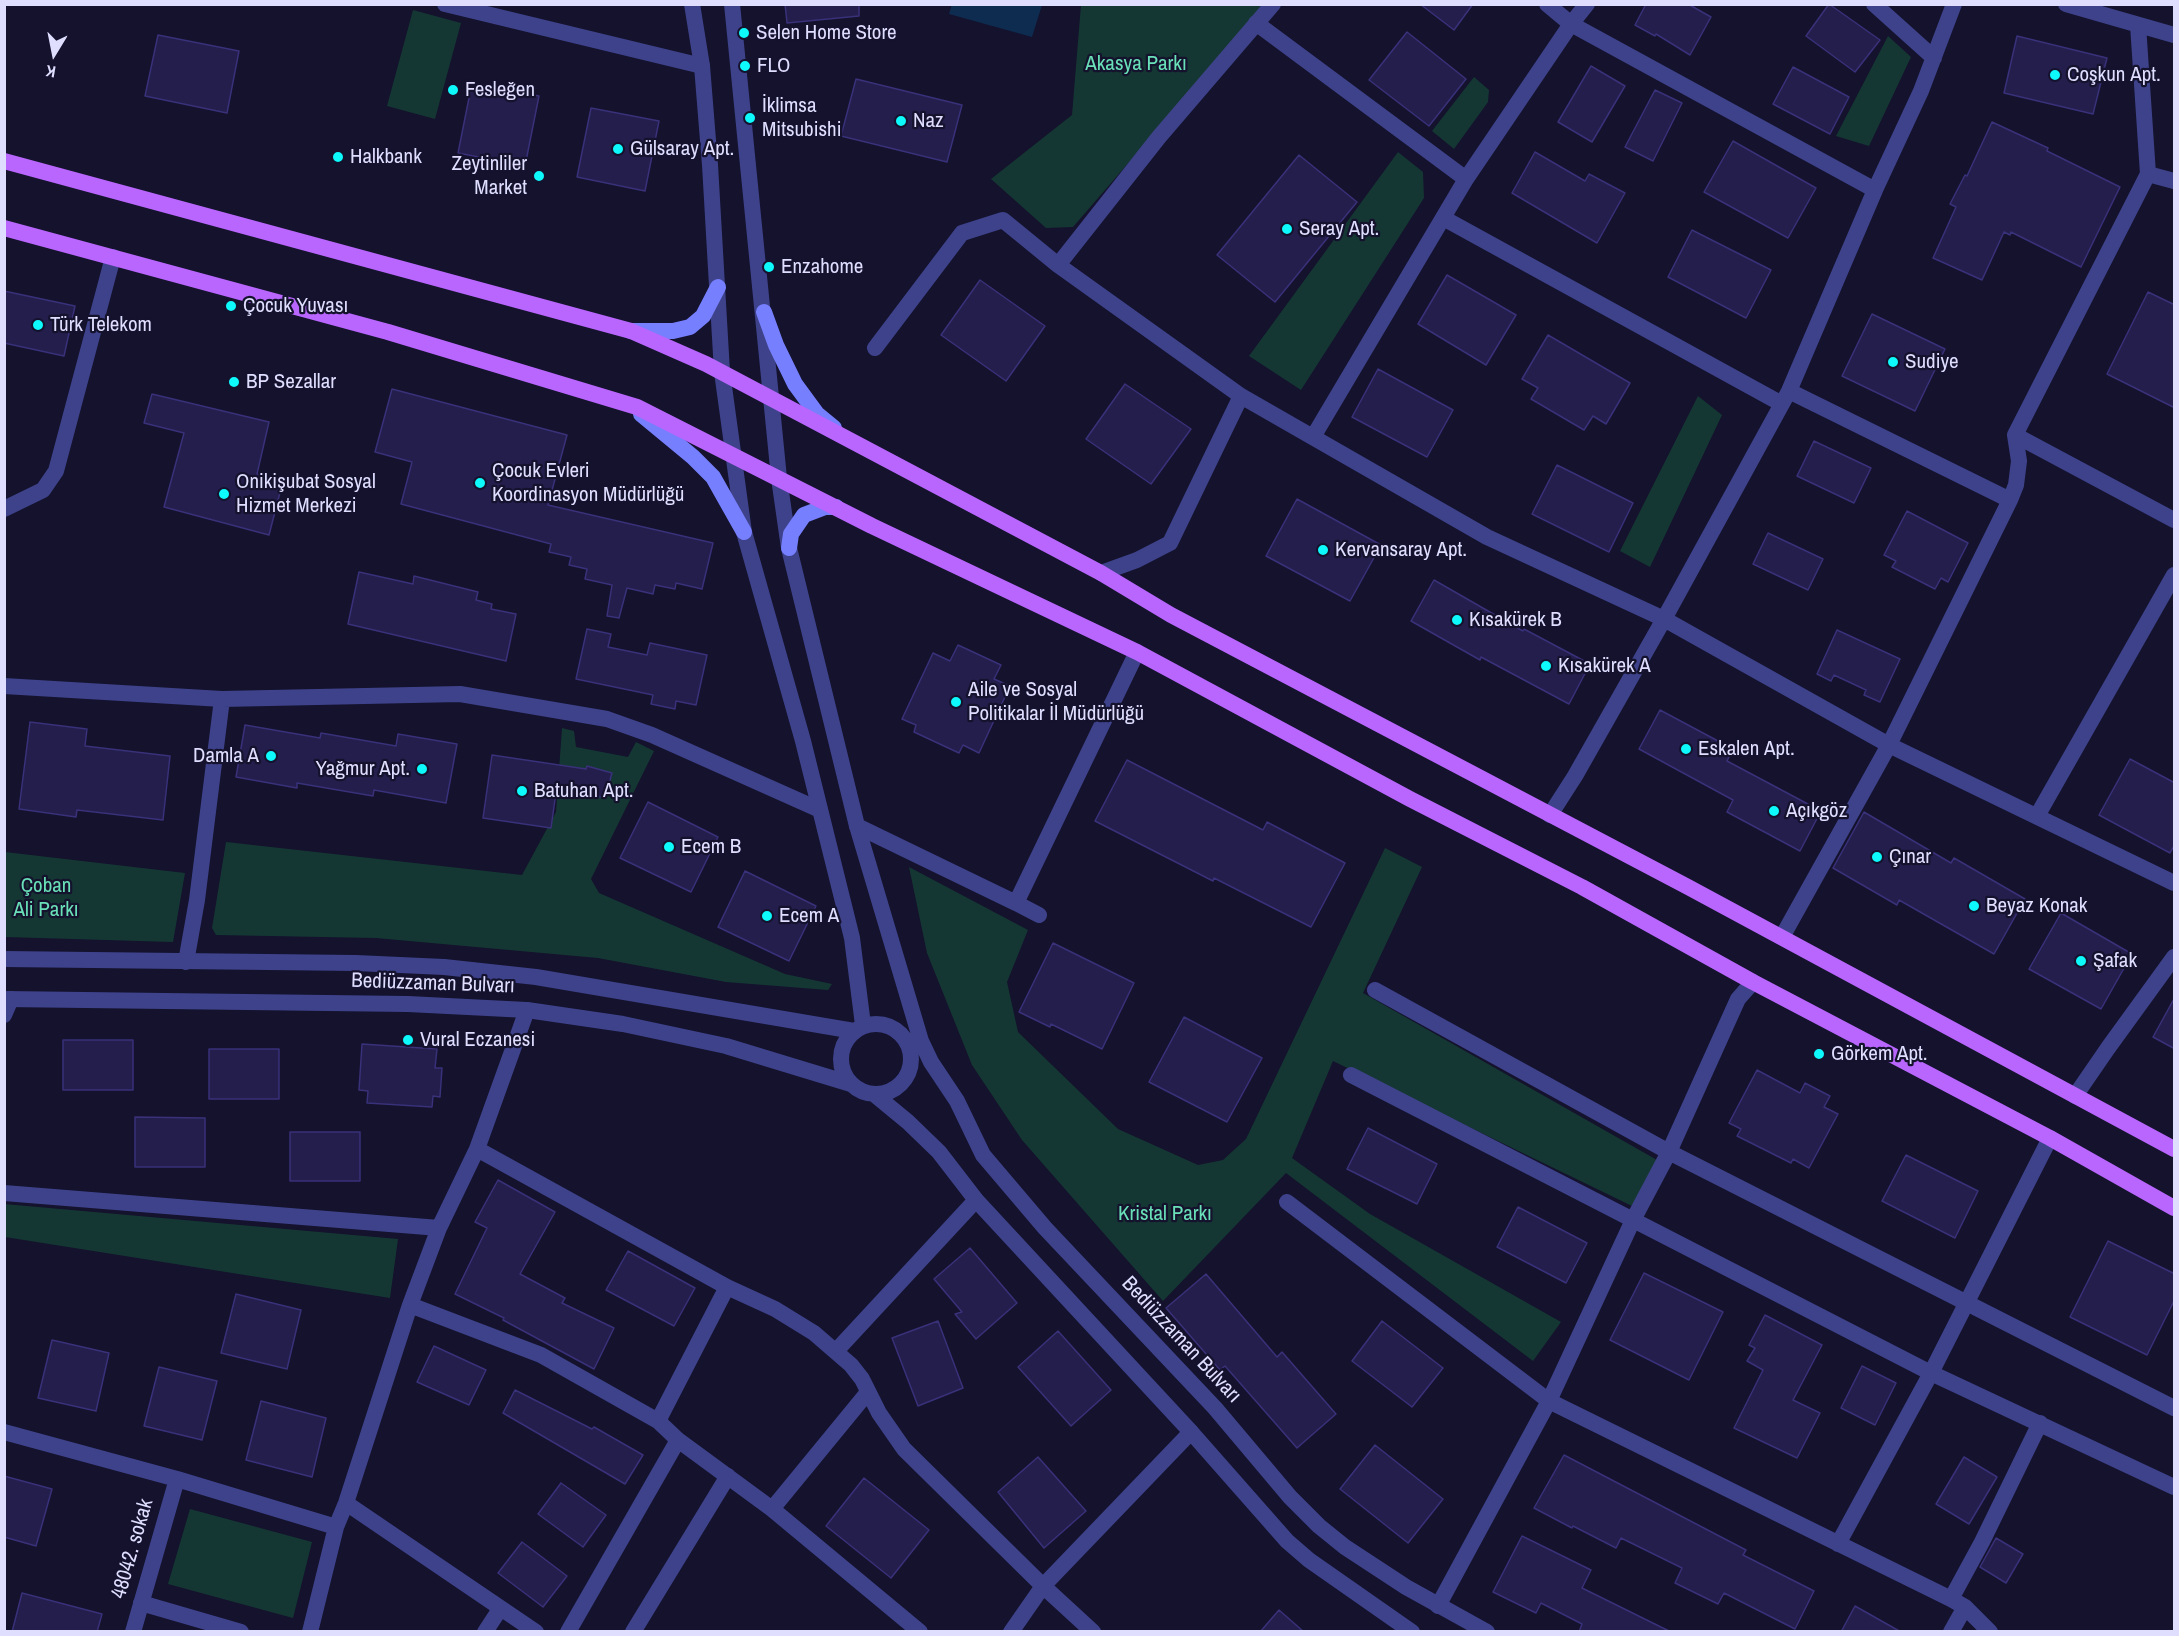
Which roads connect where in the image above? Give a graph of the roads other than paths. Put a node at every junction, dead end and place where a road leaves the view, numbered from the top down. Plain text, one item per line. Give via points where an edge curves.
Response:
1 (445, 4) edge
2 (692, 4) edge
3 (732, 4) edge
4 (1273, 4) edge
5 (1547, 4) edge
6 (1587, 4) edge
7 (1874, 4) edge
8 (1954, 4) edge
9 (2066, 4) edge
10 (1256, 23) junction
11 (1571, 24) junction
12 (2138, 24) junction
13 (2175, 34) edge
14 (1934, 58) junction
15 (702, 66) junction
16 (4, 161) edge
17 (2148, 174) junction
18 (1466, 179) junction
19 (2175, 181) edge
20 (1875, 190) junction
21 (1445, 219) junction
22 (4, 228) edge
23 (112, 258) junction
24 (1058, 265) junction
25 (718, 286) junction
26 (764, 312) junction
27 (631, 331) junction
28 (875, 348) dead end
29 (722, 372) junction
30 (1241, 396) junction
31 (1785, 398) junction
32 (772, 399) junction
33 (617, 401) junction
34 (2015, 435) junction
35 (1313, 437) junction
36 (856, 444) junction
37 (734, 455) junction
38 (779, 478) junction
39 (2010, 500) junction
40 (836, 507) junction
41 (4, 509) edge
42 (2175, 520) edge
43 (744, 532) junction
44 (789, 548) junction
45 (1101, 573) junction
46 (2175, 575) edge
47 (1664, 619) junction
48 (1137, 652) junction
49 (4, 686) edge
50 (222, 699) junction
51 (1888, 745) junction
52 (820, 810) junction
53 (1550, 815) junction
54 (2037, 816) junction
55 (857, 826) junction
56 (2175, 883) edge
57 (1016, 903) junction
58 (1039, 915) dead end
59 (1782, 937) junction
60 (2175, 957) edge
61 (4, 959) edge
62 (186, 962) junction
63 (1753, 982) junction
64 (1375, 990) dead end
65 (7, 1004) edge
66 (527, 1011) junction
67 (859, 1028) junction
68 (907, 1042) junction
69 (931, 1062) junction
70 (1351, 1075) dead end
71 (851, 1084) junction
72 (874, 1094) junction
73 (2075, 1096) junction
74 (2050, 1138) junction
75 (477, 1149) junction
76 (2175, 1149) edge
77 (1669, 1152) junction
78 (4, 1193) edge
79 (976, 1200) junction
80 (1287, 1202) dead end
81 (2175, 1208) edge
82 (1633, 1220) junction
83 (439, 1228) junction
84 (727, 1287) junction
85 (1967, 1302) junction
86 (410, 1305) junction
87 (836, 1351) junction
88 (1931, 1373) junction
89 (868, 1392) junction
90 (1549, 1401) junction
91 (2175, 1408) edge
92 (658, 1421) junction
93 (2040, 1424) junction
94 (4, 1432) edge
95 (1191, 1432) junction
96 (678, 1440) junction
97 (728, 1476) junction
98 (177, 1479) junction
99 (2175, 1487) edge
100 (346, 1503) junction
101 (772, 1509) junction
102 (336, 1527) junction
103 (1838, 1544) junction
104 (1043, 1586) junction
105 (141, 1603) junction
106 (1958, 1603) junction
107 (1438, 1606) junction
108 (500, 1609) junction
109 (133, 1632) edge
110 (241, 1632) edge
111 (310, 1632) edge
112 (485, 1632) edge
113 (536, 1632) edge
114 (568, 1632) edge
115 (633, 1632) edge
116 (920, 1632) edge
117 (1011, 1632) edge
118 (1093, 1632) edge
119 (1412, 1632) edge
120 (1487, 1632) edge
121 (1951, 1632) edge
122 (1990, 1632) edge

1 - 15 street
2 - 15 street
3 - 26 street, Bediüzzaman Bulvarı
4 - 10 street
5 - 11 street
6 - 11 street
7 - 14 street
8 - 14 street
9 - 12 street
10 - 18 street
10 - 24 street
11 - 18 street
11 - 20 street
12 - 13 street
12 - 17 street
14 - 20 street
15 - 25 street
16 - 27 main road
17 - 19 street
17 - 34 street
18 - 21 street
20 - 31 street
21 - 31 street
21 - 35 street
22 - 23 main road
23 - 33 main road via 399,336
23 - 41 street via 56,471 43,490
24 - 28 street via 1003,220 962,233
24 - 30 street
25 - 27 main road via 703,316 690,327 673,332
25 - 29 street
26 - 32 street, Bediüzzaman Bulvarı
26 - 36 main road via 795,384 817,414
27 - 29 main road
29 - 32 main road
29 - 37 street
30 - 35 street
30 - 45 street via 1170,543
31 - 39 street
31 - 47 street
32 - 36 main road
32 - 38 street, Bediüzzaman Bulvarı
33 - 37 main road
33 - 43 main road via 653,422 705,468
34 - 39 street via 2019,461
34 - 42 street
35 - 47 street via 1487,537
36 - 45 main road
37 - 38 main road
37 - 43 street
38 - 40 main road
38 - 44 street, Bediüzzaman Bulvarı
39 - 51 street
40 - 44 main road via 804,515 791,534
40 - 48 main road
43 - 52 street
44 - 55 street, Bediüzzaman Bulvarı
45 - 53 main road via 1171,615
46 - 54 street
47 - 51 street
47 - 53 street
48 - 57 street
48 - 63 main road
49 - 50 street
50 - 52 street via 460,694 607,720 652,735
50 - 62 street
51 - 54 street
51 - 59 street
52 - 67 street via 852,938
53 - 59 main road
54 - 56 street
55 - 57 street
55 - 69 street, Bediüzzaman Bulvarı via 912,1014
57 - 58 street
59 - 73 main road
60 - 73 street
61 - 62 street, Bediüzzaman Bulvarı
62 - 67 street, Bediüzzaman Bulvarı via 444,967 536,977
63 - 74 main road
63 - 77 street via 1738,999
64 - 77 street
65 - 66 street, Bediüzzaman Bulvarı via 408,1004
66 - 71 street, Bediüzzaman Bulvarı via 623,1024 726,1046
66 - 75 street
67 - 68 street via 883,1024
67 - 71 street via 843,1044 840,1061
68 - 69 street
68 - 72 street via 909,1073 903,1082 885,1093
69 - 107 street, Bediüzzaman Bulvarı via 957,1101 983,1155 1045,1228 1215,1408 1290,1497 1345,1547
70 - 82 street
71 - 72 street
72 - 79 street via 939,1152
73 - 76 main road
74 - 81 main road
74 - 85 street
75 - 83 street
75 - 84 street
77 - 82 street
77 - 85 street
78 - 83 street
79 - 87 street
79 - 95 street
80 - 90 street
82 - 88 street
82 - 90 street
83 - 86 street
84 - 87 street via 775,1309
84 - 92 street
85 - 88 street
85 - 91 street
86 - 92 street via 541,1355
86 - 100 street
87 - 89 street via 862,1379
88 - 93 street
88 - 103 street
89 - 101 street
89 - 104 street via 904,1449
90 - 103 street
90 - 107 street
92 - 96 street
93 - 99 street
93 - 106 street via 1982,1542
94 - 98 street
95 - 104 street
95 - 119 street via 1298,1551
96 - 97 street
96 - 114 street
97 - 101 street
97 - 115 street
98 - 102 street
98 - 105 street, 48042. sokak
100 - 102 street
100 - 108 street
101 - 116 street
102 - 111 street
103 - 106 street
104 - 117 street
104 - 118 street
105 - 109 street, 48042. sokak
105 - 110 street
106 - 121 street
106 - 122 street
107 - 120 street, Bediüzzaman Bulvarı
108 - 112 street
108 - 113 street

